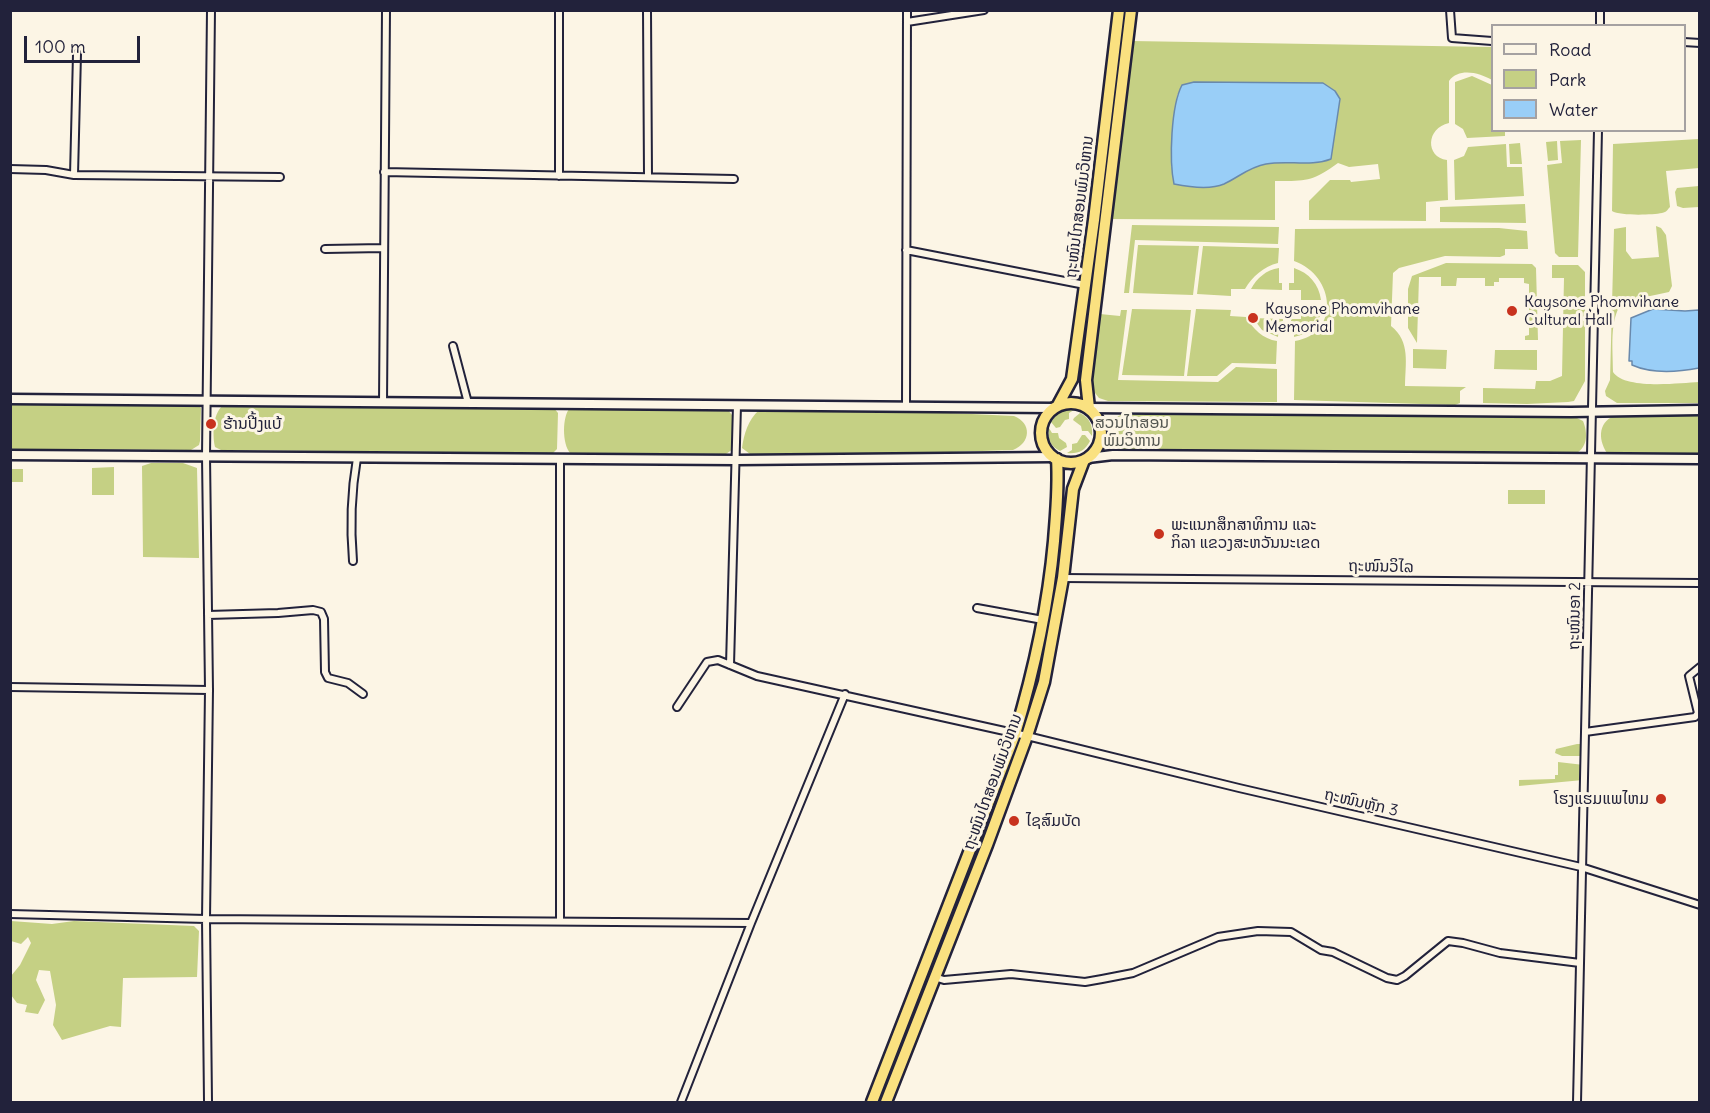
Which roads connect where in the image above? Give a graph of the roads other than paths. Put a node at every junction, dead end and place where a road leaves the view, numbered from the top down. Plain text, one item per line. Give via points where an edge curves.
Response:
1 (211, 10) edge
2 (386, 10) edge
3 (559, 10) edge
4 (647, 10) edge
5 (907, 10) edge
6 (984, 10) edge
7 (1119, 10) edge
8 (1131, 10) edge
9 (1450, 10) edge
10 (907, 22) junction
11 (1491, 41) edge
12 (76, 54) dead end
13 (1598, 132) edge
14 (10, 169) edge
15 (384, 172) junction
16 (74, 175) junction
17 (559, 176) junction
18 (208, 177) junction
19 (279, 177) dead end
20 (648, 177) junction
21 (734, 179) dead end
22 (383, 248) junction
23 (325, 249) dead end
24 (906, 250) junction
25 (1084, 285) junction
26 (1089, 299) junction
27 (453, 346) dead end
28 (10, 399) edge
29 (207, 400) junction
30 (383, 403) junction
31 (468, 404) junction
32 (737, 405) junction
33 (906, 406) junction
34 (1056, 406) junction
35 (1089, 408) junction
36 (1700, 410) edge
37 (1593, 411) junction
38 (10, 455) edge
39 (206, 456) junction
40 (1591, 457) junction
41 (357, 458) junction
42 (560, 458) junction
43 (1055, 458) junction
44 (1086, 459) junction
45 (1700, 459) edge
46 (736, 460) junction
47 (353, 561) dead end
48 (1063, 578) junction
49 (1589, 582) junction
50 (1700, 582) edge
51 (977, 608) dead end
52 (207, 615) junction
53 (1043, 620) junction
54 (730, 665) junction
55 (1700, 667) edge
56 (10, 687) edge
57 (209, 690) junction
58 (363, 694) dead end
59 (845, 694) junction
60 (677, 706) dead end
61 (1586, 732) junction
62 (1015, 734) junction
63 (1027, 736) junction
64 (1581, 867) junction
65 (955, 891) junction
66 (967, 895) junction
67 (1700, 905) edge
68 (10, 914) edge
69 (206, 919) junction
70 (560, 921) junction
71 (751, 923) junction
72 (1580, 963) junction
73 (934, 977) junction
74 (208, 1102) edge
75 (681, 1102) edge
76 (872, 1102) edge
77 (886, 1102) edge
78 (1577, 1102) edge

1 - 18 street
2 - 15 street
3 - 17 street
4 - 20 street
5 - 10 street
6 - 10 street
7 - 25 highway, ຖະໜົນໄກສອນພົມວິຫານ
8 - 26 highway, ຖະໜົນໄກສອນພົມວິຫານ
9 - 11 street via 1452,38
10 - 24 street
12 - 16 street
13 - 37 street, ຖະໜົນອາ 2
14 - 16 street
15 - 17 street
15 - 22 street
16 - 18 street
17 - 20 street
18 - 19 street
18 - 29 street
20 - 21 street
22 - 23 street
22 - 30 street
24 - 25 street
24 - 33 street
25 - 26 highway, ຖະໜົນໄກສອນພົມວິຫານ
26 - 34 highway, ຖະໜົນໄກສອນພົມວິຫານ via 1072,379
26 - 35 highway, ຖະໜົນໄກສອນພົມວິຫານ
27 - 31 street
28 - 29 street
29 - 30 street
29 - 39 street
30 - 31 street
31 - 32 street
32 - 33 street
32 - 46 street
33 - 34 street
34 - 35 highway via 1074,402
34 - 43 highway via 1043,421 1040,433 1045,449
35 - 37 street
35 - 44 highway via 1099,421 1101,432 1099,444
36 - 37 street
37 - 40 street, ຖະໜົນອາ 2
38 - 39 street
39 - 41 street
39 - 52 street
40 - 44 street via 1113,455
40 - 45 street
40 - 49 street, ຖະໜົນອາ 2
41 - 42 street
41 - 47 street via 351,494
42 - 46 street
42 - 70 street
43 - 44 highway via 1067,463
43 - 46 street
43 - 53 highway, ຖະໜົນໄກສອນພົມວິຫານ via 1058,498
44 - 48 highway, ຖະໜົນໄກສອນພົມວິຫານ via 1073,489
46 - 54 street
48 - 49 street, ຖະໜົນວິໄລ
48 - 63 highway, ຖະໜົນໄກສອນພົມວິຫານ via 1044,682
49 - 50 street, ຖະໜົນວິໄລ
49 - 61 street, ຖະໜົນອາ 2
51 - 53 street
52 - 57 street
52 - 58 street via 321,612 328,678 348,682
53 - 62 highway, ຖະໜົນໄກສອນພົມວິຫານ via 1032,679
54 - 59 street, ຖະໜົນຫຼັກ 3 via 757,676
54 - 60 street via 718,660 707,662
55 - 61 street via 1689,676 1698,713 1695,717
56 - 57 street
57 - 69 street
59 - 62 street, ຖະໜົນຫຼັກ 3
59 - 71 street
61 - 64 street, ຖະໜົນອາ 2
62 - 63 street, ຖະໜົນຫຼັກ 3
62 - 65 highway, ຖະໜົນໄກສອນພົມວິຫານ
63 - 64 street, ຖະໜົນຫຼັກ 3
63 - 66 highway, ຖະໜົນໄກສອນພົມວິຫານ
64 - 67 street, ຖະໜົນຫຼັກ 3
64 - 72 street, ຖະໜົນອາ 2
65 - 66 highway
65 - 76 highway, ຖະໜົນໄກສອນພົມວິຫານ
66 - 73 highway, ຖະໜົນໄກສອນພົມວິຫານ
68 - 69 street
69 - 70 street
69 - 74 street
70 - 71 street
71 - 75 street
72 - 73 street via 1500,953 1448,941 1397,980 1321,950 1291,932 1258,931 1218,937 1133,973 1102,980 1085,982 1011,974 944,980
72 - 78 street, ຖະໜົນອາ 2
73 - 77 highway, ຖະໜົນໄກສອນພົມວິຫານ

